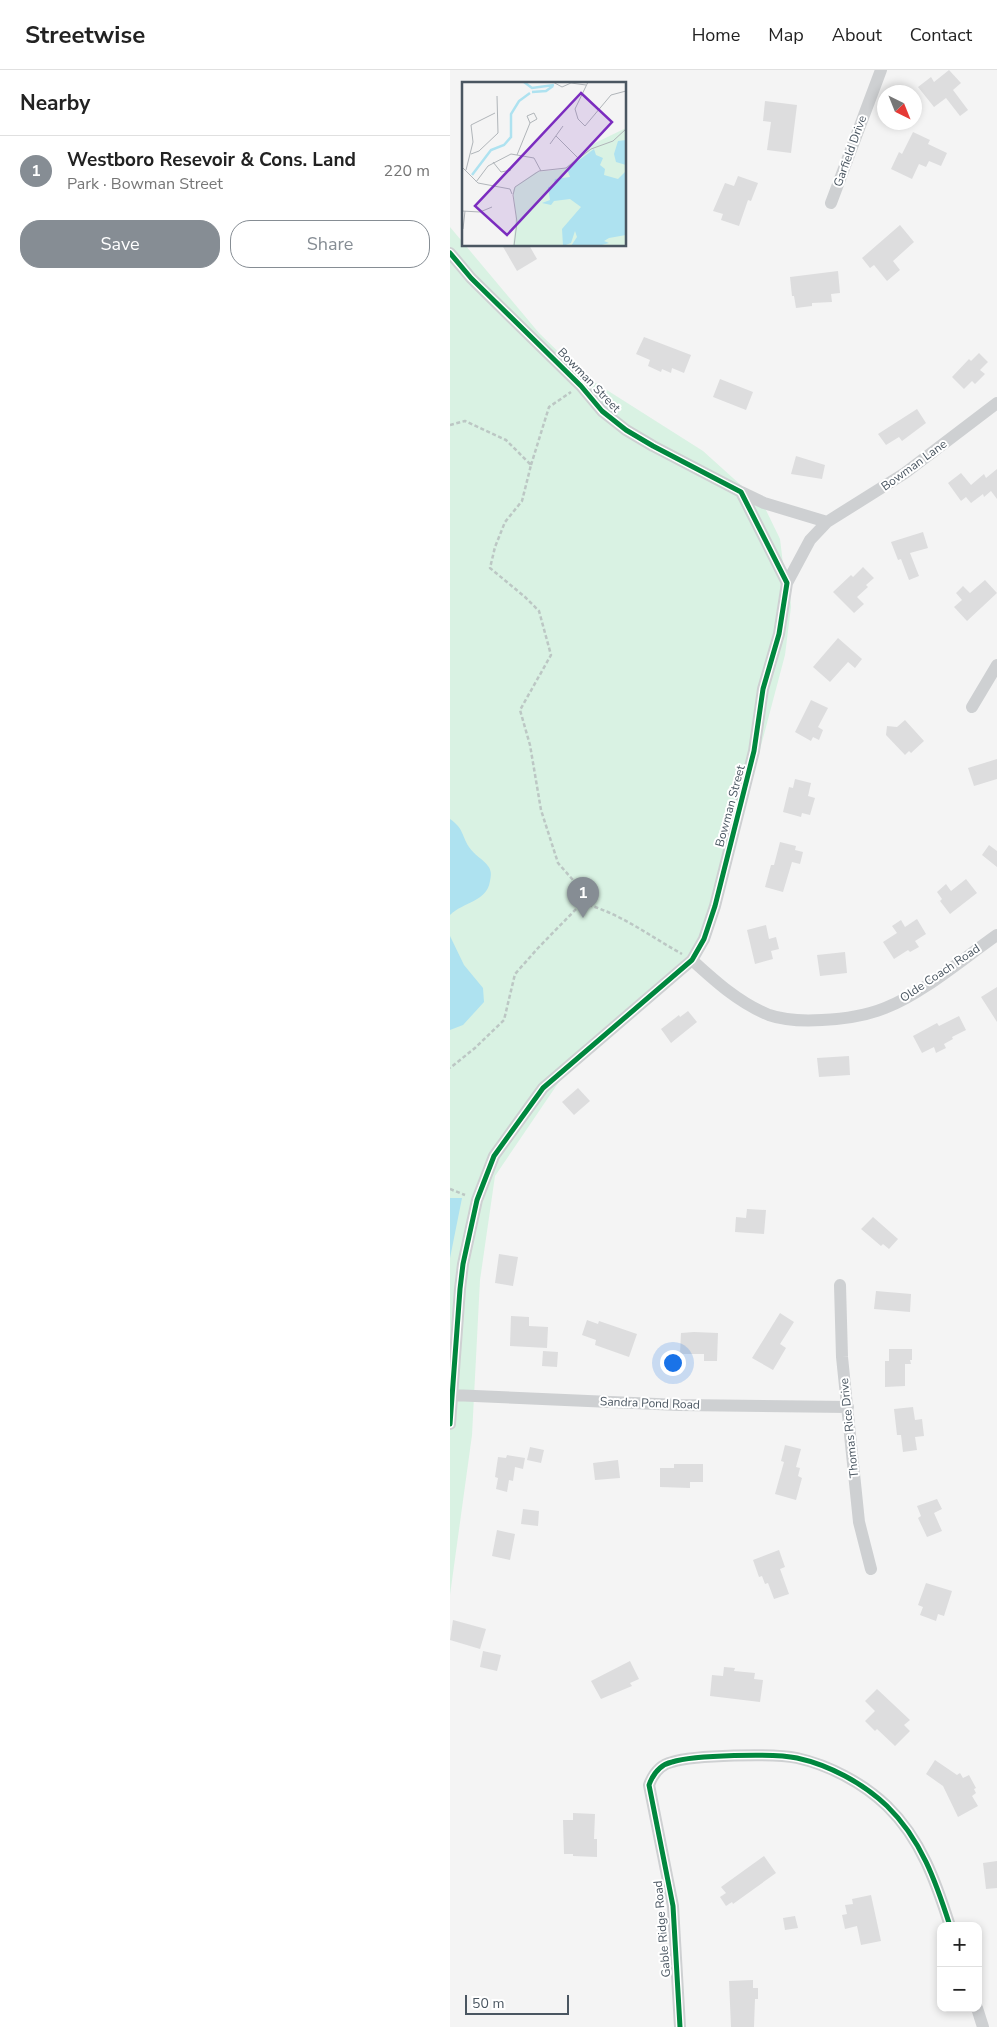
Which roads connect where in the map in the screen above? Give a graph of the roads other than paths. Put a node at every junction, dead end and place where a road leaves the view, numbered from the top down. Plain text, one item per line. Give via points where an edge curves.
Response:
1 (881, 70) edge
2 (831, 204) dead end
3 (450, 253) edge
4 (997, 403) edge
5 (741, 492) junction
6 (826, 522) junction
7 (787, 583) junction
8 (997, 665) edge
9 (972, 707) dead end
10 (997, 935) edge
11 (692, 960) junction
12 (840, 1285) dead end
13 (452, 1395) junction
14 (848, 1407) junction
15 (450, 1424) edge
16 (871, 1570) dead end
17 (949, 1922) edge
18 (978, 2012) edge
19 (680, 2027) edge
20 (983, 2027) edge

1 - 2 street, Garfield Drive
3 - 5 street, Bowman Street via 602,410 626,430
4 - 6 street, Bowman Lane via 905,473
5 - 6 street via 764,503
5 - 7 street
6 - 7 street, Bowman Lane via 810,540
7 - 11 street, Bowman Street via 779,634 763,690 754,752 716,906
8 - 9 street
10 - 11 street, Olde Coach Road via 913,994 885,1008 859,1016 826,1020 800,1021 770,1015 732,995
11 - 13 street, Bowman Street via 543,1088 494,1156 477,1200 460,1289
12 - 14 street, Thomas Rice Drive via 842,1357
13 - 14 street, Sandra Pond Road via 679,1405
13 - 15 street, Bowman Street
14 - 16 street, Thomas Rice Drive via 859,1522
17 - 19 street, Gable Ridge Road via 921,1849 886,1805 858,1784 829,1768 796,1758 696,1757 670,1762 652,1775 649,1785 673,1906
18 - 20 street

